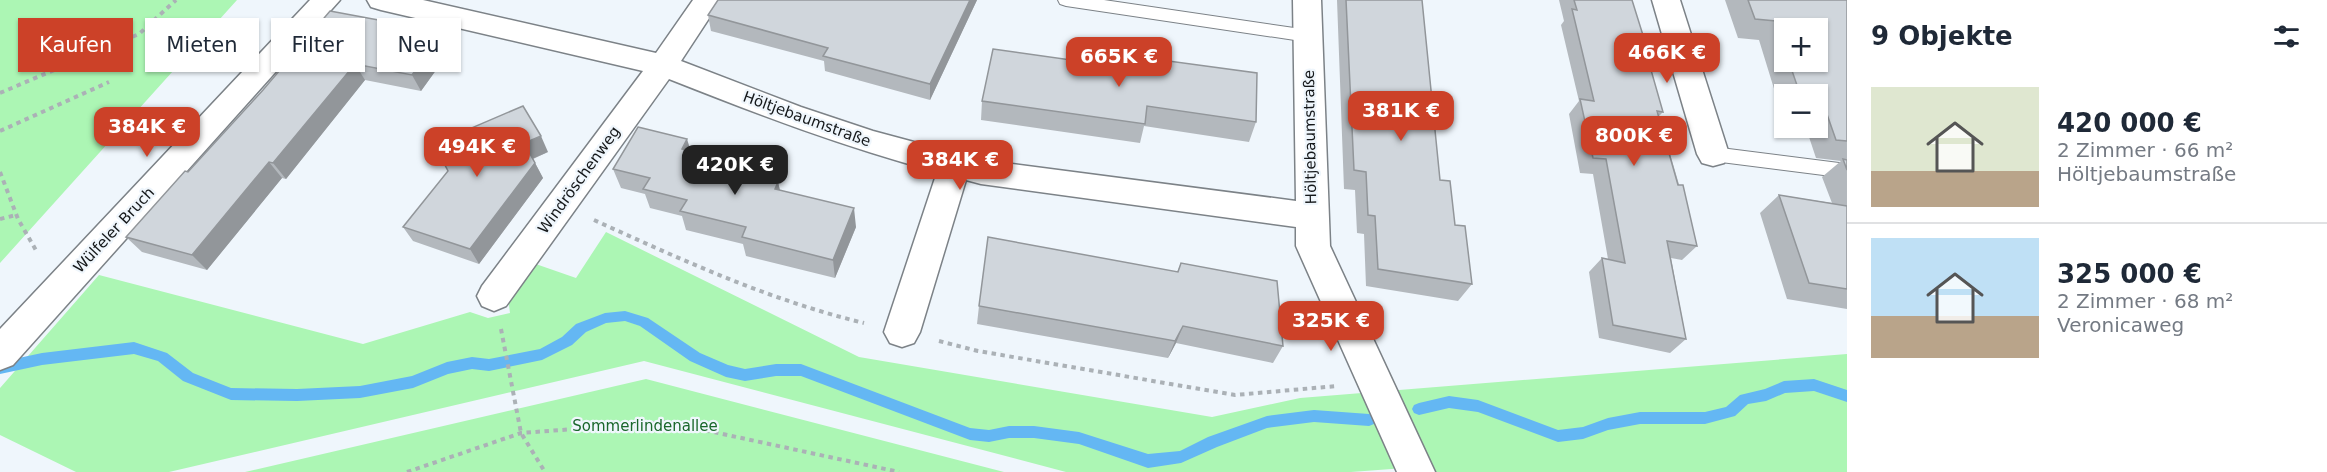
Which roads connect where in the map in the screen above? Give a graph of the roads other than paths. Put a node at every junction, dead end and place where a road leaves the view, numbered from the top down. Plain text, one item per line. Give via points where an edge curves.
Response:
1 (326, 0) edge
2 (381, 0) edge
3 (707, 0) edge
4 (1066, 0) edge
5 (1307, 0) edge
6 (1666, 0) edge
7 (1308, 36) junction
8 (663, 65) junction
9 (1713, 154) joint
10 (955, 165) junction
11 (1847, 171) edge
12 (1312, 216) junction
13 (494, 296) dead end
14 (902, 332) road end
15 (2, 352) edge
16 (1416, 472) edge

1 - 15 street, Wülfeler Bruch
2 - 8 street, Höltjebaumstraße
3 - 8 street, Windröschenweg
4 - 7 lane
5 - 7 street, Höltjebaumstraße
6 - 9 street
7 - 12 street, Höltjebaumstraße
8 - 10 street, Höltjebaumstraße via 790,115
8 - 13 street, Windröschenweg
9 - 11 lane
10 - 12 street, Höltjebaumstraße via 981,172
10 - 14 street
12 - 16 street via 1313,246

